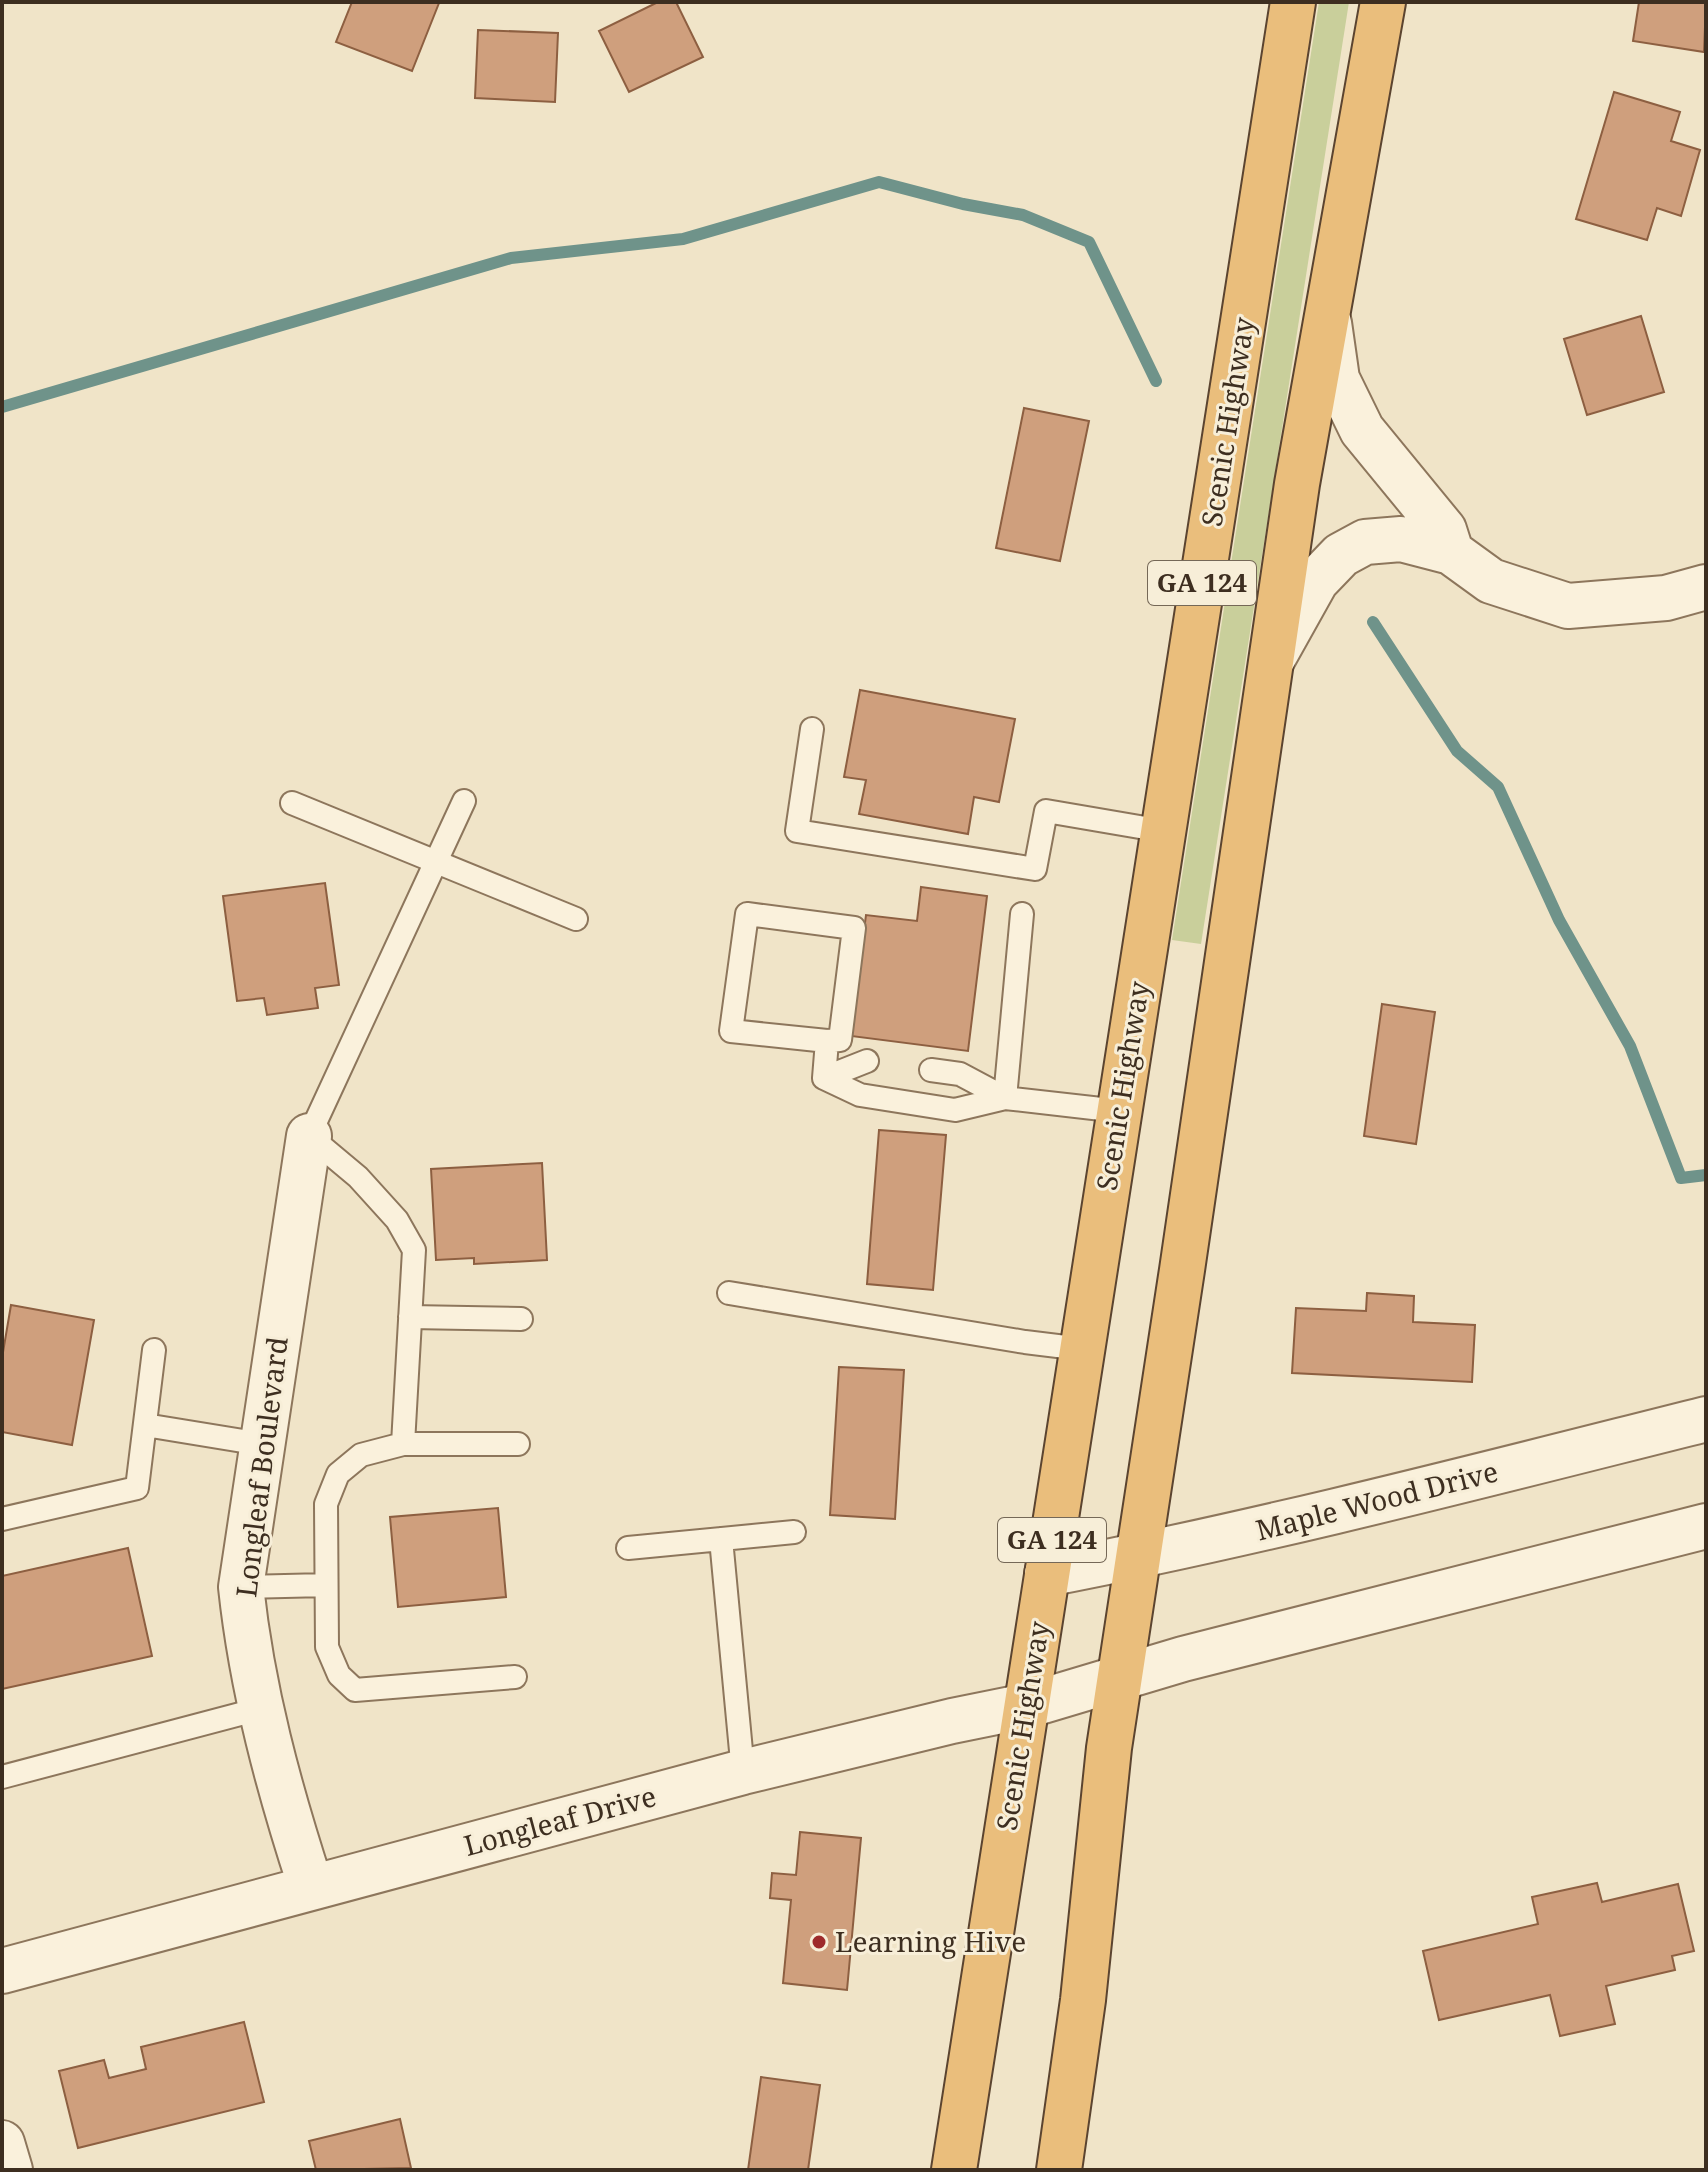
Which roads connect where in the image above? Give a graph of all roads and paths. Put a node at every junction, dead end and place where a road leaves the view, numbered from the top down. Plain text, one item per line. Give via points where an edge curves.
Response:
1 (1293, 2) edge
2 (1383, 2) edge
3 (1328, 312) junction
4 (1451, 552) junction
5 (1706, 587) edge
6 (1271, 660) junction
7 (812, 729) dead end
8 (464, 801) dead end
9 (292, 803) dead end
10 (1163, 831) junction
11 (436, 862) junction
12 (1022, 914) dead end
13 (576, 919) dead end
14 (827, 1041) junction
15 (867, 1061) dead end
16 (931, 1070) dead end
17 (824, 1078) junction
18 (1005, 1098) junction
19 (1119, 1111) junction
20 (309, 1136) junction
21 (729, 1293) dead end
22 (410, 1317) junction
23 (521, 1319) dead end
24 (1082, 1349) junction
25 (154, 1350) dead end
26 (1706, 1419) edge
27 (145, 1425) junction
28 (261, 1444) junction
29 (403, 1444) junction
30 (518, 1444) dead end
31 (2, 1519) edge
32 (1706, 1526) edge
33 (794, 1532) dead end
34 (721, 1539) junction
35 (628, 1548) dead end
36 (1139, 1556) junction
37 (1047, 1574) junction
38 (326, 1585) junction
39 (241, 1587) junction
40 (515, 1677) dead end
41 (1119, 1679) junction
42 (1026, 1706) junction
43 (259, 1709) junction
44 (743, 1772) junction
45 (2, 1777) edge
46 (311, 1887) junction
47 (2, 1971) edge
48 (2, 2143) edge
49 (10, 2170) edge
50 (954, 2170) edge
51 (1059, 2170) edge

1 - 10 highway, Scenic Highway / GA 124
2 - 3 highway, GA 124
3 - 4 street via 1337,379 1362,430 1444,530
3 - 6 highway, GA 124
4 - 5 street via 1491,581 1568,606 1666,598
4 - 6 street via 1401,539 1365,542 1341,555 1316,581
6 - 36 highway, GA 124
7 - 10 lane via 797,831 1035,869 1046,811
8 - 11 lane
9 - 11 lane
10 - 19 highway, Scenic Highway / GA 124
11 - 13 lane
11 - 20 lane
12 - 18 lane
14 - 14 lane via 840,1040 854,928 747,914 731,1031
14 - 17 lane
15 - 17 lane
16 - 18 lane via 960,1074
17 - 18 lane via 860,1095 955,1110
18 - 19 lane
19 - 24 highway, Scenic Highway / GA 124
20 - 22 lane via 358,1177 397,1220 414,1250
20 - 28 street, Longleaf Boulevard
21 - 24 lane
22 - 23 lane
22 - 29 lane
24 - 37 highway, Scenic Highway / GA 124
25 - 27 lane
26 - 36 street, Maple Wood Drive
27 - 28 lane
27 - 31 lane via 137,1488
28 - 39 street, Longleaf Boulevard
29 - 30 lane
29 - 38 lane via 361,1455 338,1474 326,1504
32 - 41 street
33 - 34 lane
34 - 35 lane
34 - 44 lane
36 - 37 street, Maple Wood Drive
36 - 41 highway, GA 124
37 - 42 highway, Scenic Highway / GA 124
38 - 39 lane
38 - 40 lane via 327,1647 339,1675 355,1690
39 - 43 street, Longleaf Boulevard
41 - 42 street, Longleaf Drive
41 - 51 highway, GA 124
42 - 44 street, Longleaf Drive
42 - 50 highway, Scenic Highway / GA 124
43 - 45 lane
43 - 46 street, Longleaf Boulevard
44 - 46 street, Longleaf Drive
46 - 47 street, Longleaf Drive
48 - 49 street

